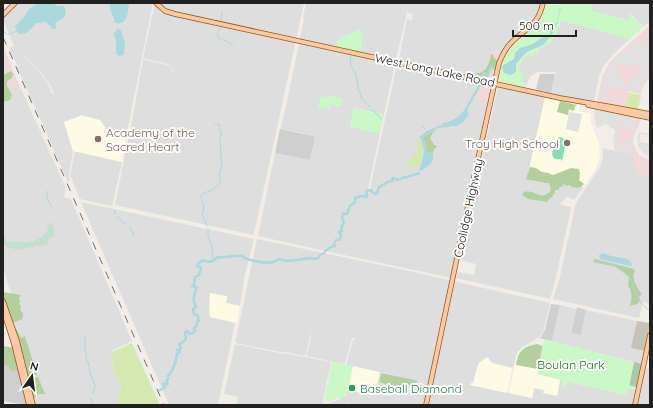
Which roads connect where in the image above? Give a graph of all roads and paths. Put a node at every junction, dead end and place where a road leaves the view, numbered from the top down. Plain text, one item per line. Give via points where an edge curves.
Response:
1 (15, 3) edge
2 (156, 3) edge
3 (544, 3) edge
4 (3, 15) edge
5 (496, 84) junction
6 (650, 114) edge
7 (641, 115) junction
8 (650, 118) edge
9 (3, 301) edge
10 (5, 312) edge
11 (650, 335) edge
12 (26, 385) junction
13 (29, 405) edge
14 (33, 405) edge
15 (427, 405) edge
16 (635, 405) edge

1 - 4 main road
2 - 5 main road, West Long Lake Road via 170,13
3 - 5 main road, Coolidge Highway via 538,21 505,54
5 - 7 main road, West Long Lake Road
5 - 15 main road, Coolidge Highway
6 - 7 main road, West Long Lake Road
7 - 8 main road, West Long Lake Road
9 - 10 main road
10 - 12 main road via 17,346
11 - 16 main road
12 - 13 main road
12 - 14 main road

